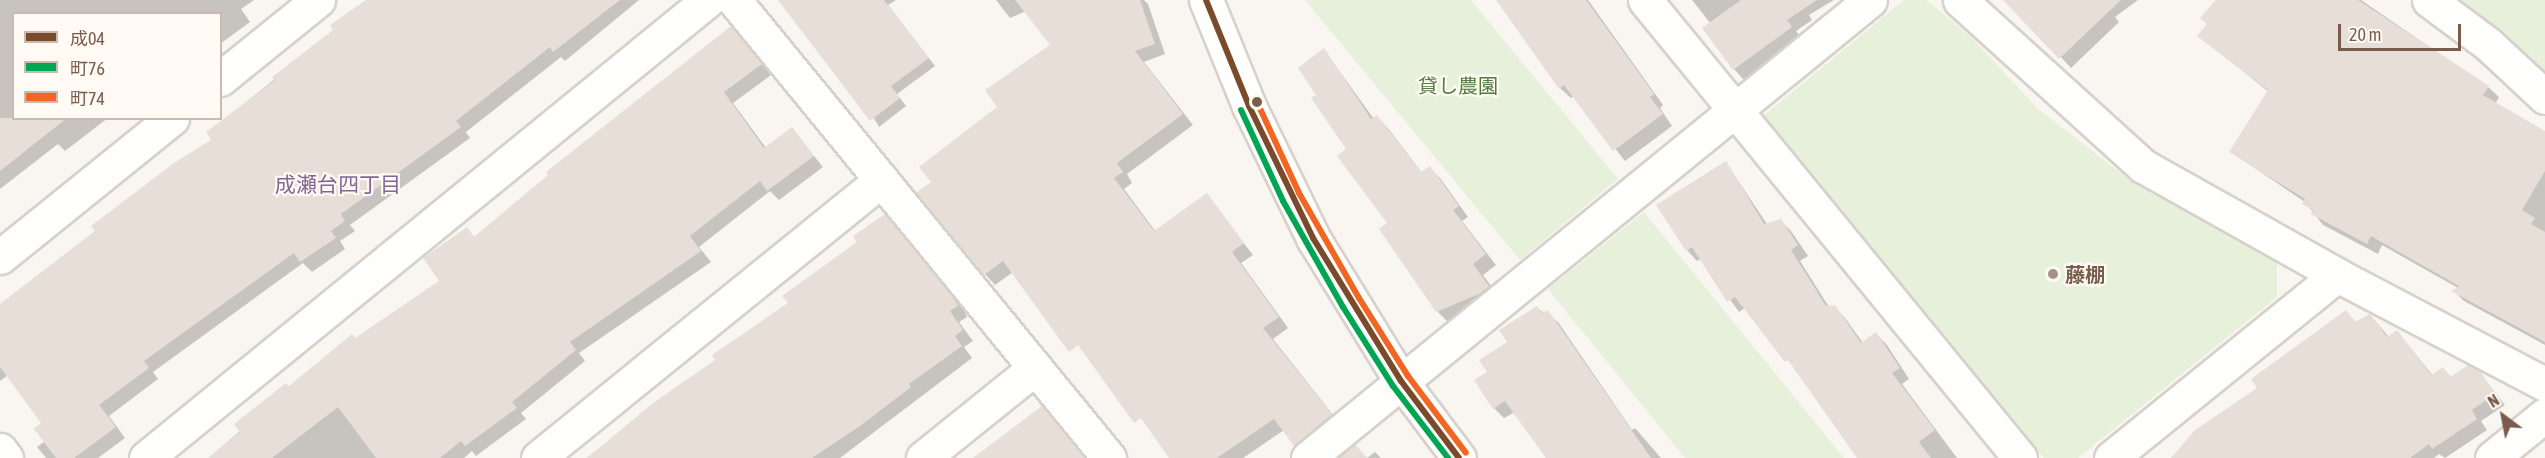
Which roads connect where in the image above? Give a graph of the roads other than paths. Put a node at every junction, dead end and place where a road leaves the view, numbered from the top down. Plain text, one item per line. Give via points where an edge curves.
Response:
1 (318, 0) edge
2 (708, 0) edge
3 (734, 0) edge
4 (1206, 0) edge
5 (1645, 0) edge
6 (1870, 0) edge
7 (1960, 0) edge
8 (2429, 0) edge
9 (222, 77) edge
10 (2545, 97) edge
11 (1735, 110) junction
12 (170, 120) edge
13 (881, 180) junction
14 (0, 257) edge
15 (2337, 275) junction
16 (1035, 368) junction
17 (1401, 381) junction
18 (2545, 384) edge
19 (2545, 415) edge
20 (0, 450) edge
21 (6, 458) edge
22 (146, 458) edge
23 (538, 458) edge
24 (923, 458) edge
25 (1108, 458) edge
26 (1308, 458) edge
27 (1459, 458) edge
28 (2020, 458) edge
29 (2111, 458) edge
30 (2492, 458) edge

1 - 9 street
2 - 22 street
3 - 13 street
4 - 17 street via 1291,197
5 - 11 street
6 - 11 street
7 - 15 street via 2143,166
8 - 10 street via 2488,44
11 - 17 street
11 - 28 street
12 - 14 street
13 - 16 street
13 - 23 street
15 - 18 street
15 - 29 street
16 - 24 street
16 - 25 street
17 - 26 street
17 - 27 street
19 - 30 street
20 - 21 street

